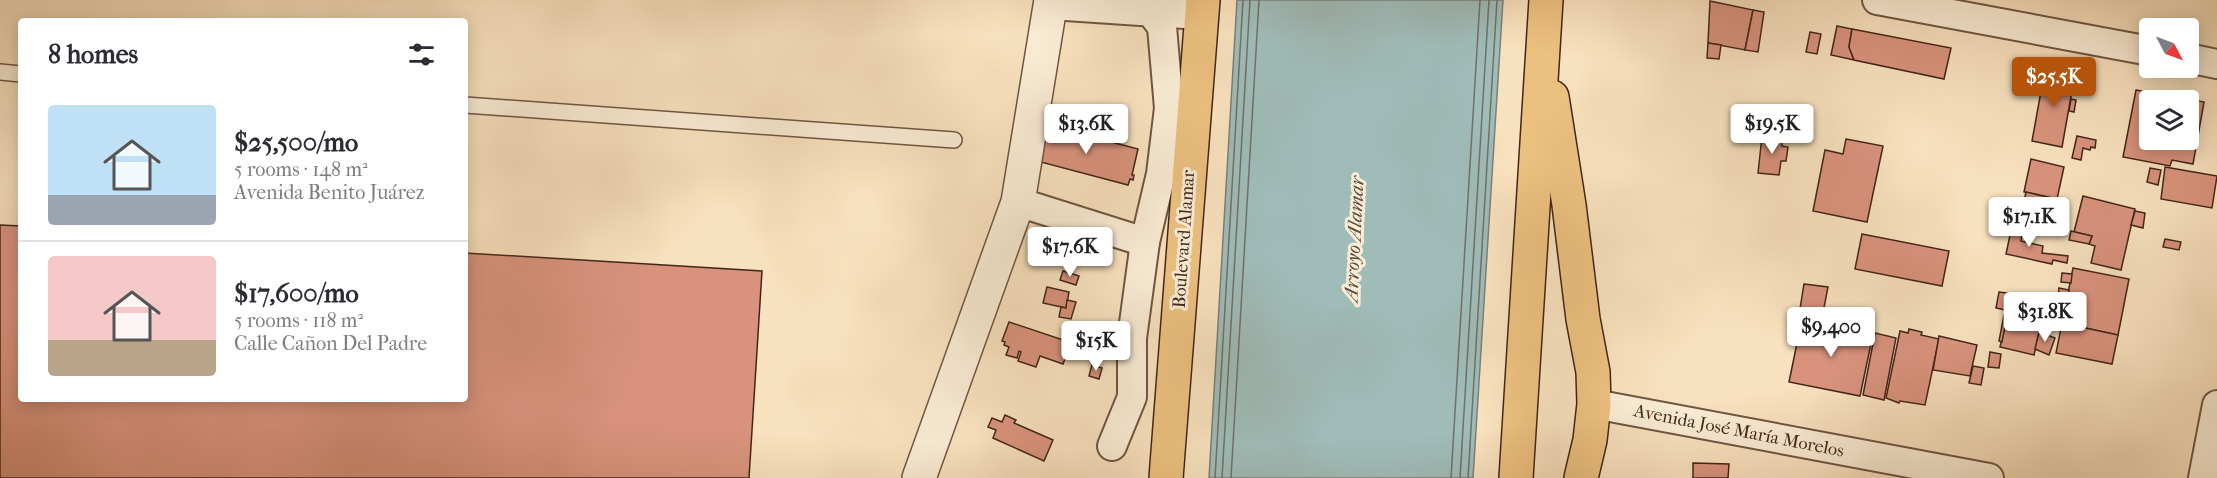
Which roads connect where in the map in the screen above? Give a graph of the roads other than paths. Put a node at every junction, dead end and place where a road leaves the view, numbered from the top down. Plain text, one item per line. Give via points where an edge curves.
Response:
1 (1546, 0) edge
2 (1877, 0) edge
3 (1051, 3) edge
4 (1201, 8) edge
5 (1151, 12) junction
6 (1543, 33) junction
7 (2139, 49) edge
8 (2199, 60) edge
9 (2217, 64) edge
10 (0, 72) edge
11 (18, 74) edge
12 (468, 105) edge
13 (954, 140) dead end
14 (1018, 202) junction
15 (1144, 242) junction
16 (1594, 404) junction
17 (2217, 405) edge
18 (1112, 447) dead end
19 (919, 478) edge
20 (1166, 478) edge
21 (1516, 478) edge
22 (1581, 478) edge
23 (1989, 478) edge
24 (2203, 478) edge

1 - 6 highway
2 - 7 street
3 - 5 street
3 - 14 street
4 - 5 street
4 - 20 highway, Boulevard Alamar
5 - 15 street via 1162,27 1169,108 1161,174
6 - 16 highway via 1582,319 1593,372
6 - 21 highway
8 - 9 street
10 - 11 lane
12 - 13 lane
14 - 15 street
14 - 19 street
15 - 18 street via 1132,338 1132,397
16 - 22 highway
16 - 23 street, Avenida José María Morelos
17 - 24 street

